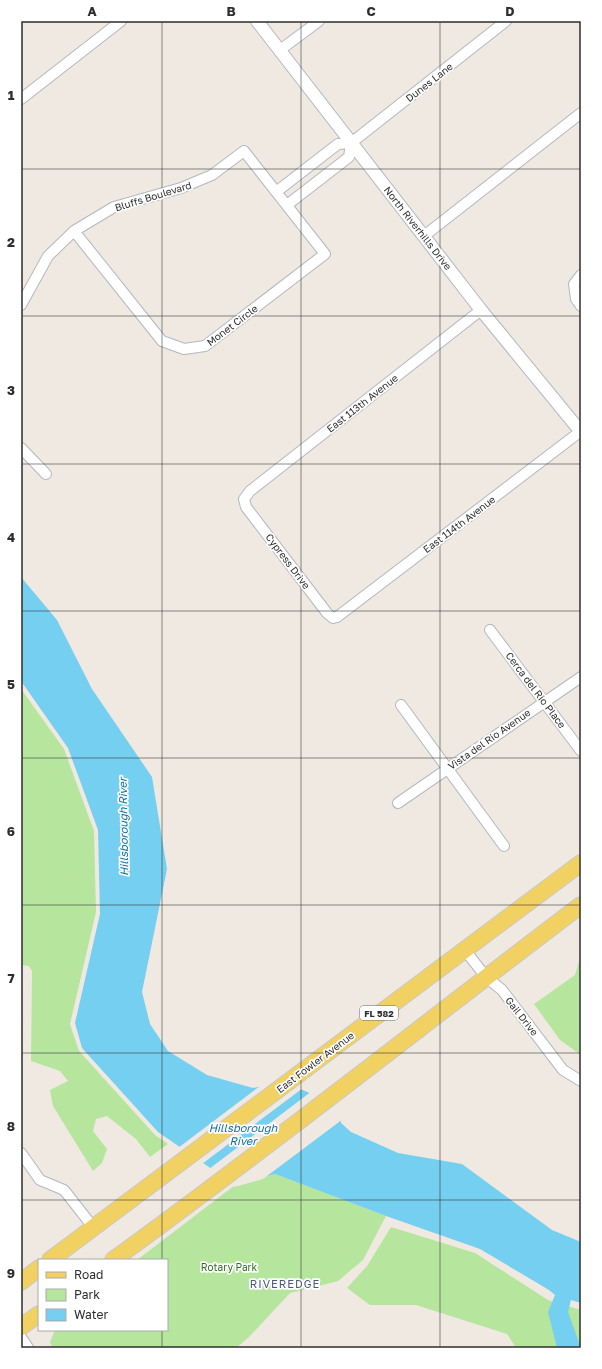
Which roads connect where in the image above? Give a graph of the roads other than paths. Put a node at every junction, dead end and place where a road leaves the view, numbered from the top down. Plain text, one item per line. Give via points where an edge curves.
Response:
1 (121, 21) edge
2 (257, 21) edge
3 (319, 21) edge
4 (506, 21) edge
5 (280, 50) junction
6 (21, 99) edge
7 (581, 113) edge
8 (351, 143) junction
9 (276, 192) junction
10 (287, 205) junction
11 (74, 231) junction
12 (424, 236) junction
13 (581, 275) edge
14 (21, 305) edge
15 (581, 306) edge
16 (482, 310) junction
17 (581, 432) edge
18 (21, 448) edge
19 (46, 474) dead end
20 (244, 499) joint
21 (337, 617) joint
22 (490, 630) dead end
23 (581, 677) edge
24 (543, 701) junction
25 (401, 705) dead end
26 (581, 751) edge
27 (447, 768) junction
28 (398, 803) dead end
29 (504, 846) dead end
30 (581, 864) edge
31 (581, 905) edge
32 (464, 949) junction
33 (486, 977) junction
34 (581, 1081) edge
35 (22, 1157) edge
36 (93, 1227) junction
37 (51, 1259) edge
38 (114, 1259) edge
39 (38, 1269) edge
40 (21, 1282) edge
41 (38, 1315) edge
42 (21, 1327) edge
43 (21, 1339) edge
44 (27, 1348) edge

1 - 6 street
2 - 5 street, North Riverhills Drive
3 - 5 street
4 - 8 street, Dunes Lane
5 - 8 street, North Riverhills Drive
7 - 12 street
8 - 9 street, Dunes Lane via 338,144
8 - 10 street via 349,157
8 - 12 street, North Riverhills Drive
9 - 10 street, Monet Circle
9 - 11 street, Bluffs Boulevard via 244,151 212,175 182,188 114,207
10 - 11 street, Monet Circle via 325,254 205,346 184,349 162,341
11 - 14 street, Bluffs Boulevard via 48,256
12 - 16 street, North Riverhills Drive
13 - 15 street via 574,284 576,299
16 - 17 street, North Riverhills Drive
16 - 20 street, East 113th Avenue via 250,491
17 - 21 street, East 114th Avenue
18 - 19 street
20 - 21 street, Cypress Drive via 246,507 327,613 333,618
22 - 24 street, Cerca del Rio Place
23 - 24 street, Vista del Rio Avenue
24 - 26 street, Cerca del Rio Place
24 - 27 street, Vista del Rio Avenue
25 - 27 street
27 - 28 street, Vista del Rio Avenue
27 - 29 street
30 - 32 main road, East Fowler Avenue / FL 582
31 - 33 main road
32 - 33 street, Gail Drive
32 - 36 main road, East Fowler Avenue / FL 582
33 - 34 street, Gail Drive via 502,990 563,1070
33 - 38 main road via 219,1183
35 - 36 street via 40,1180 64,1190
36 - 37 main road, East Fowler Avenue / FL 582
39 - 40 main road
41 - 42 main road
43 - 44 street

